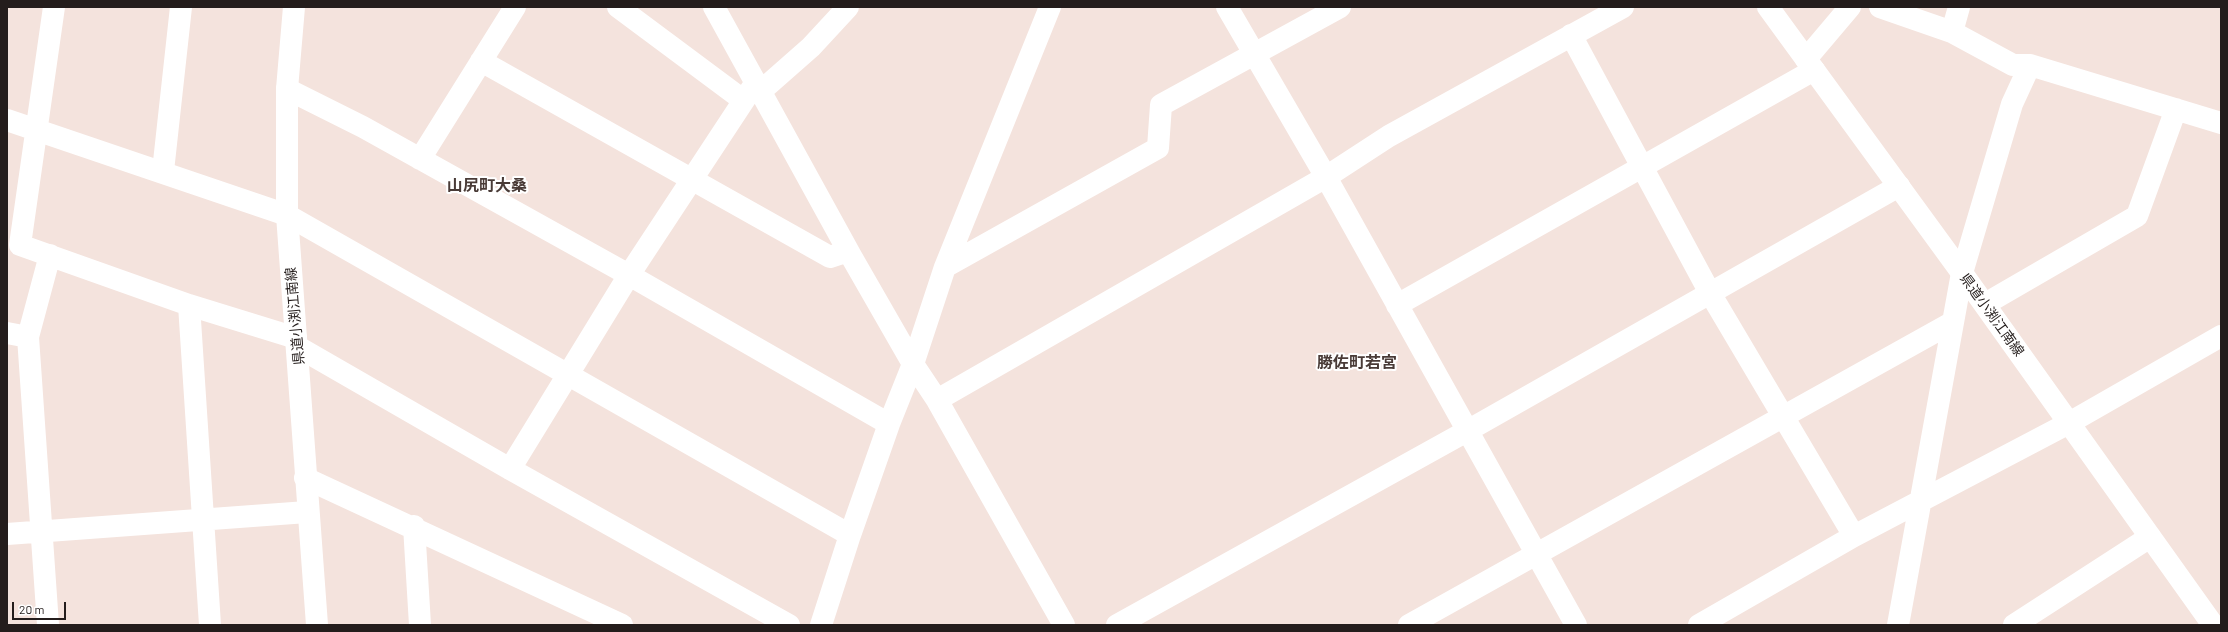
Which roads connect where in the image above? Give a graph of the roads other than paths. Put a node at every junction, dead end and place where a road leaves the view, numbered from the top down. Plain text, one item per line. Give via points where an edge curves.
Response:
1 (54, 7) edge
2 (181, 7) edge
3 (294, 7) edge
4 (515, 7) edge
5 (618, 7) edge
6 (714, 7) edge
7 (848, 7) edge
8 (1050, 7) edge
9 (1227, 7) edge
10 (1340, 7) edge
11 (1623, 7) edge
12 (1768, 7) edge
13 (1850, 7) edge
14 (1880, 7) edge
15 (1959, 7) edge
16 (1952, 32) junction
17 (1571, 35) junction
18 (1254, 56) junction
19 (481, 61) junction
20 (1810, 65) junction
21 (2030, 65) junction
22 (286, 89) junction
23 (753, 91) junction
24 (2176, 109) junction
25 (7, 120) edge
26 (2221, 122) edge
27 (35, 130) junction
28 (420, 159) junction
29 (1642, 167) junction
30 (163, 172) junction
31 (1326, 177) junction
32 (693, 178) junction
33 (1899, 186) junction
34 (287, 215) junction
35 (848, 250) junction
36 (50, 255) junction
37 (945, 268) junction
38 (1962, 272) junction
39 (629, 275) junction
40 (1710, 293) junction
41 (1985, 304) junction
42 (189, 305) junction
43 (1398, 305) junction
44 (1953, 322) junction
45 (7, 333) edge
46 (2221, 336) edge
47 (28, 337) junction
48 (297, 342) junction
49 (913, 364) junction
50 (567, 374) junction
51 (937, 400) junction
52 (1783, 416) junction
53 (2069, 423) junction
54 (889, 424) junction
55 (1467, 430) junction
56 (510, 469) junction
57 (306, 478) junction
58 (1921, 501) junction
59 (308, 512) junction
60 (202, 518) junction
61 (414, 526) junction
62 (41, 532) junction
63 (7, 534) edge
64 (850, 535) junction
65 (1854, 536) junction
66 (2150, 537) junction
67 (1536, 554) junction
68 (48, 625) edge
69 (210, 625) edge
70 (317, 625) edge
71 (420, 625) edge
72 (622, 625) edge
73 (789, 625) edge
74 (821, 625) edge
75 (1064, 625) edge
76 (1117, 625) edge
77 (1409, 625) edge
78 (1576, 625) edge
79 (1699, 625) edge
80 (1898, 625) edge
81 (2014, 625) edge
82 (2213, 625) edge

1 - 27 street
2 - 30 street
3 - 22 street, 県道小渕江南線
4 - 19 street
5 - 23 street
6 - 23 street
7 - 23 street via 812,48
8 - 37 street
9 - 18 street
10 - 18 street
11 - 17 street
12 - 20 street, 県道小渕江南線
13 - 20 street
14 - 16 street
15 - 16 street
16 - 21 street via 2013,66
17 - 29 street
17 - 31 street via 1389,136
18 - 31 street
18 - 37 street via 1161,105 1158,148
19 - 28 street
19 - 32 street
20 - 29 street
20 - 33 street, 県道小渕江南線
21 - 24 street
21 - 38 street via 2012,104
22 - 28 street
22 - 34 street, 県道小渕江南線
23 - 32 street
23 - 35 street
24 - 26 street
24 - 41 street via 2137,216
25 - 27 street
27 - 30 street
27 - 36 street via 20,245
28 - 39 street
29 - 40 street
29 - 43 street
30 - 34 street
31 - 43 street
31 - 51 street
32 - 35 street via 830,257
32 - 39 street
33 - 38 street, 県道小渕江南線
33 - 40 street
34 - 48 street, 県道小渕江南線
34 - 50 street
35 - 49 street
36 - 42 street
36 - 47 street
37 - 49 street
38 - 41 street, 県道小渕江南線
38 - 44 street
39 - 50 street
39 - 54 street
40 - 52 street
40 - 55 street
41 - 53 street, 県道小渕江南線
42 - 48 street
42 - 60 street
43 - 55 street
44 - 52 street
44 - 58 street
45 - 47 street
46 - 53 street
47 - 62 street
48 - 56 street
48 - 57 street, 県道小渕江南線
49 - 51 street
49 - 54 street
50 - 56 street
50 - 64 street
51 - 75 street
52 - 65 street
52 - 67 street
53 - 58 street
53 - 66 street, 県道小渕江南線
54 - 64 street
55 - 67 street
55 - 76 street
56 - 73 street
57 - 59 street, 県道小渕江南線
57 - 61 street
58 - 65 street
58 - 80 street
59 - 60 street
59 - 70 street, 県道小渕江南線
60 - 62 street
60 - 69 street
61 - 71 street
61 - 72 street
62 - 63 street
62 - 68 street
64 - 74 street
65 - 79 street
66 - 81 street
66 - 82 street, 県道小渕江南線
67 - 77 street
67 - 78 street

